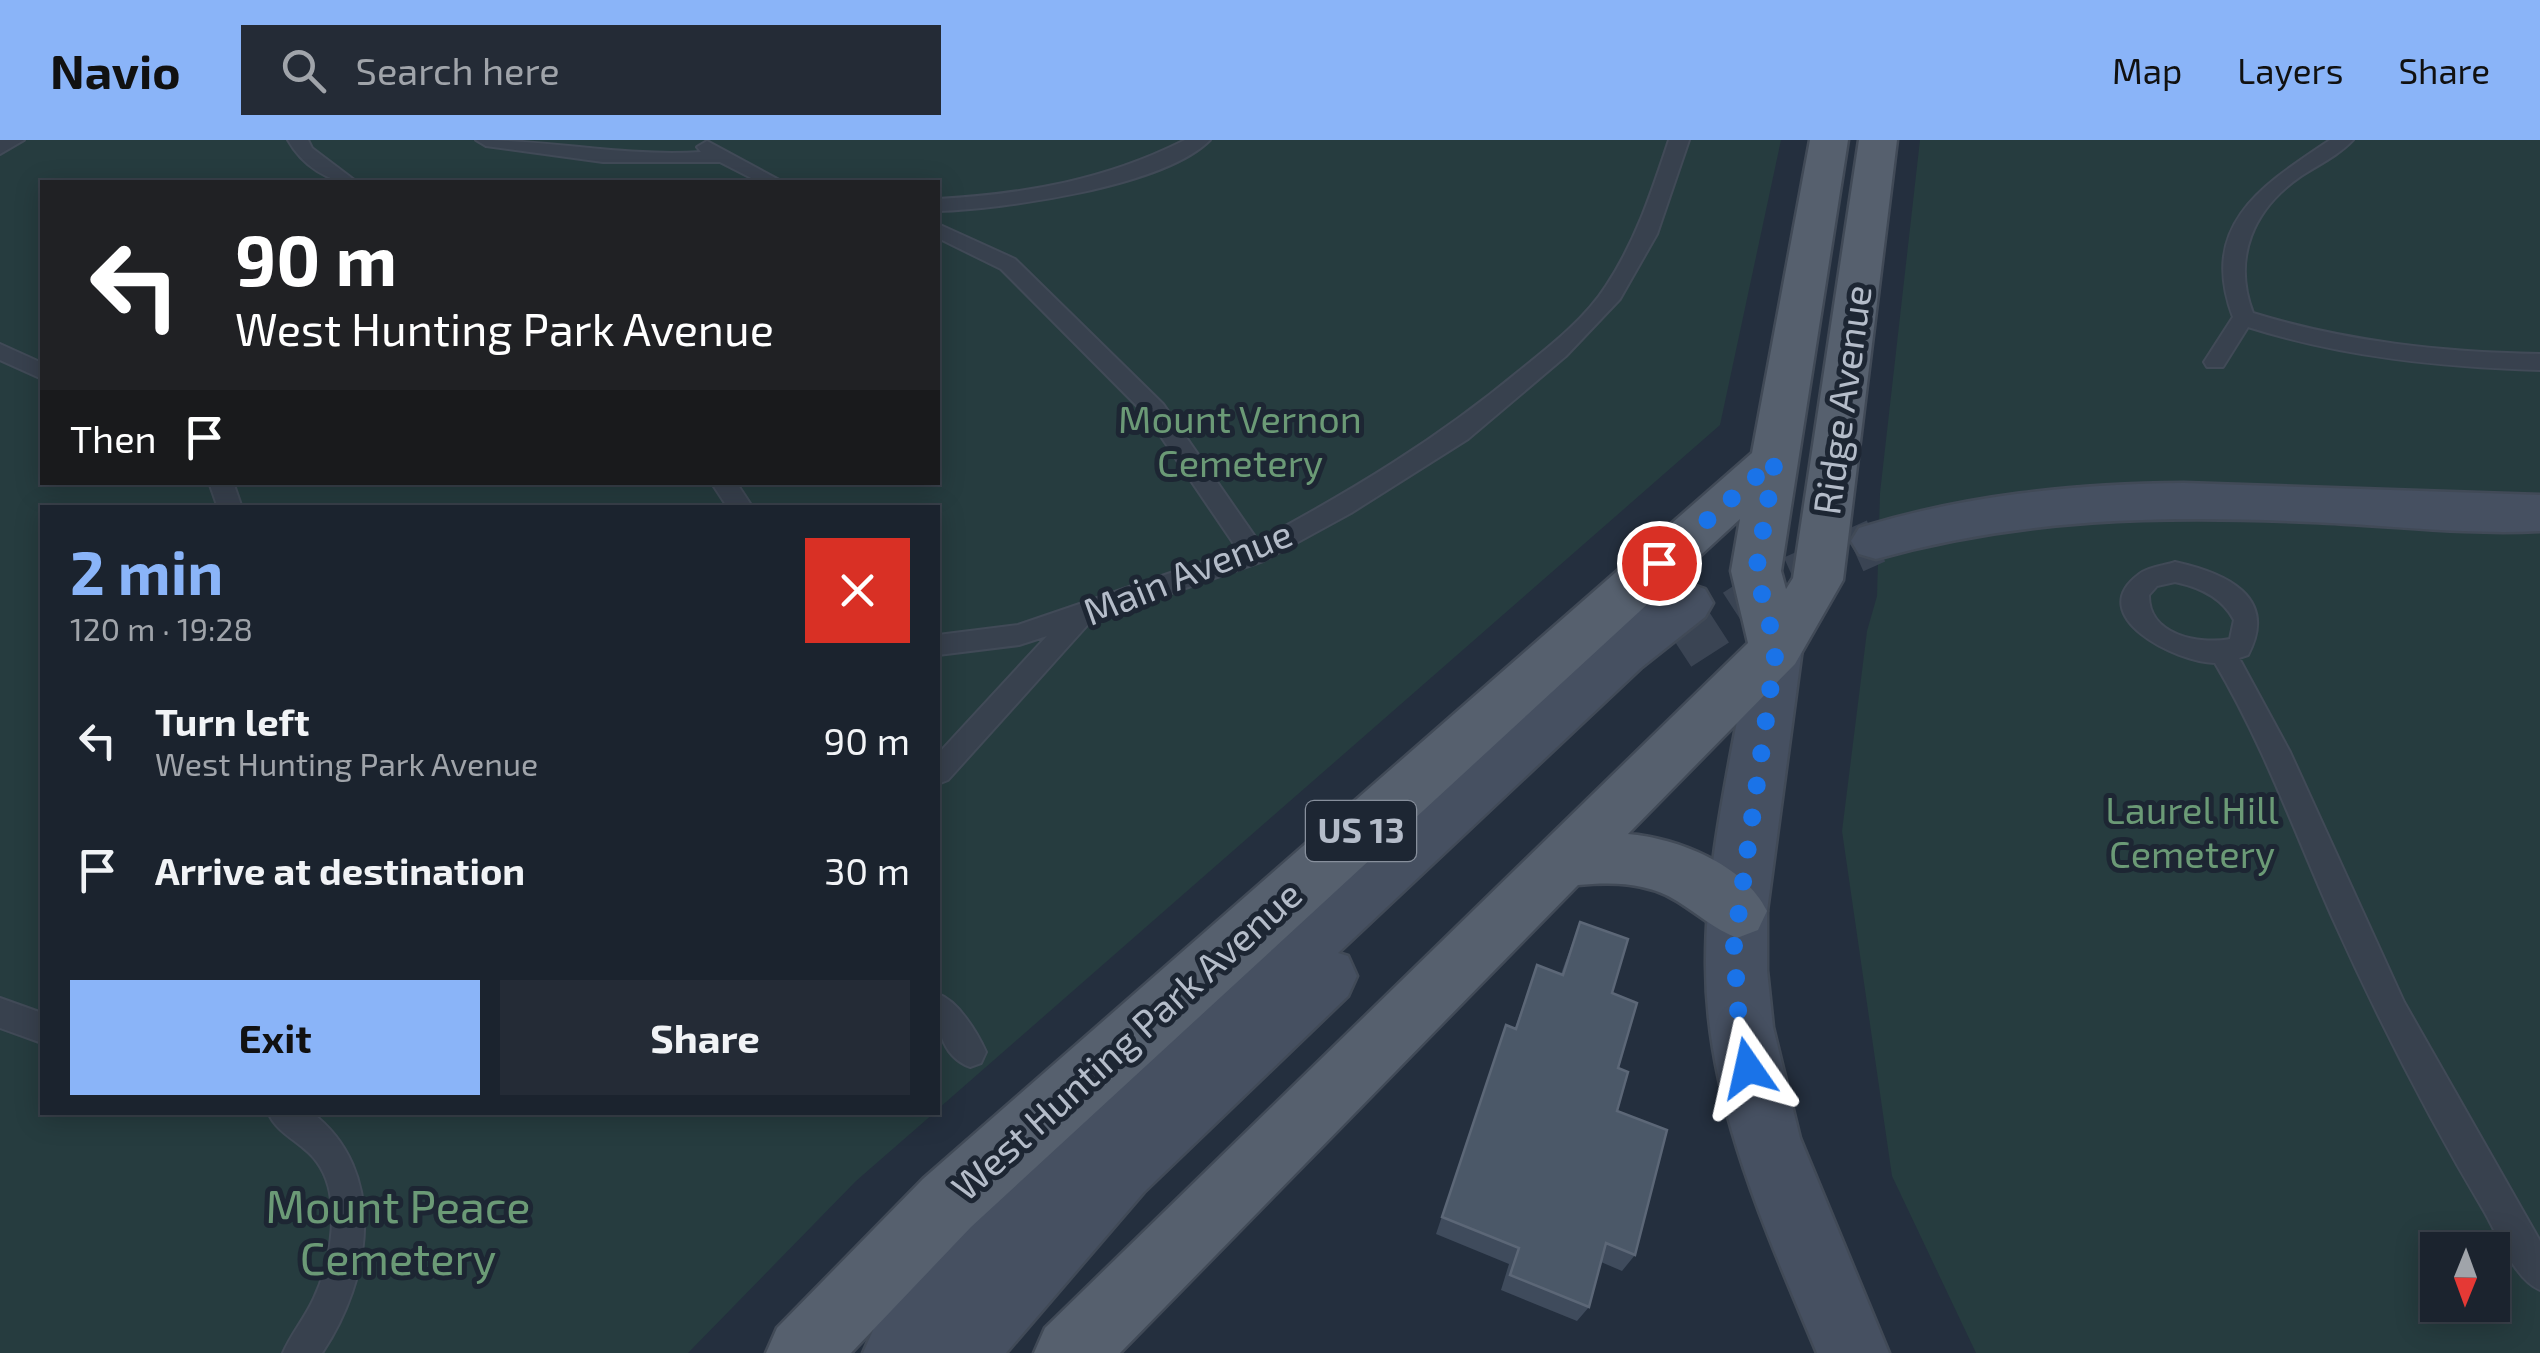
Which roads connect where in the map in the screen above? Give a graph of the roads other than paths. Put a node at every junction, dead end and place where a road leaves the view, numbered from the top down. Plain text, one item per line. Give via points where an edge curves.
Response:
1 (14, 140) edge
2 (298, 140) edge
3 (486, 140) edge
4 (698, 140) edge
5 (1200, 140) edge
6 (1679, 140) edge
7 (1829, 140) edge
8 (1878, 140) edge
9 (2343, 140) edge
10 (0, 148) edge
11 (721, 156) junction
12 (345, 180) edge
13 (769, 180) edge
14 (940, 205) edge
15 (940, 231) edge
16 (2244, 318) junction
17 (0, 351) edge
18 (2214, 362) dead end
19 (2540, 362) edge
20 (40, 371) edge
21 (1775, 460) junction
22 (2540, 493) edge
23 (2540, 513) edge
24 (1254, 554) junction
25 (1080, 617) junction
26 (940, 645) edge
27 (1776, 649) junction
28 (2223, 654) dead end
29 (940, 770) edge
30 (1564, 860) junction
31 (1737, 911) junction
32 (940, 1011) edge
33 (0, 1014) edge
34 (40, 1027) edge
35 (970, 1052) dead end
36 (288, 1115) edge
37 (2540, 1274) edge
38 (301, 1353) edge
39 (802, 1353) edge
40 (899, 1353) edge
41 (959, 1353) edge
42 (1070, 1353) edge
43 (1853, 1353) edge

1 - 10 lane
2 - 12 lane
3 - 11 lane via 622,160
4 - 11 lane
5 - 14 lane via 1170,158 1083,188
6 - 24 lane, Main Avenue via 1647,234 1612,294 1558,351 1460,434
7 - 21 main road, Ridge Avenue
8 - 27 main road, Ridge Avenue via 1818,580
9 - 16 lane via 2274,186 2252,216 2232,262 2232,286
11 - 13 lane
15 - 24 lane via 1008,264 1155,410
16 - 18 lane
16 - 19 lane via 2365,350
17 - 20 lane
21 - 27 main road, Ridge Avenue via 1756,571
21 - 39 main road, West Hunting Park Avenue / US 13 via 948,1203
22 - 23 main road via 2132,476 1989,488 1878,526 2114,499
24 - 25 lane, Main Avenue
25 - 26 lane, Main Avenue via 1019,635
25 - 29 lane
27 - 30 main road
27 - 31 main road, Ridge Avenue
28 - 37 lane via 2273,741 2410,1044
30 - 31 main road via 1652,861 1704,884
30 - 42 main road
31 - 43 main road, Ridge Avenue via 1739,1024 1761,1119
32 - 35 lane
33 - 34 lane
36 - 38 lane via 331,1152 350,1203 342,1267
40 - 41 main road, West Hunting Park Avenue via 1092,1140 1608,666 1683,626 1121,1169

